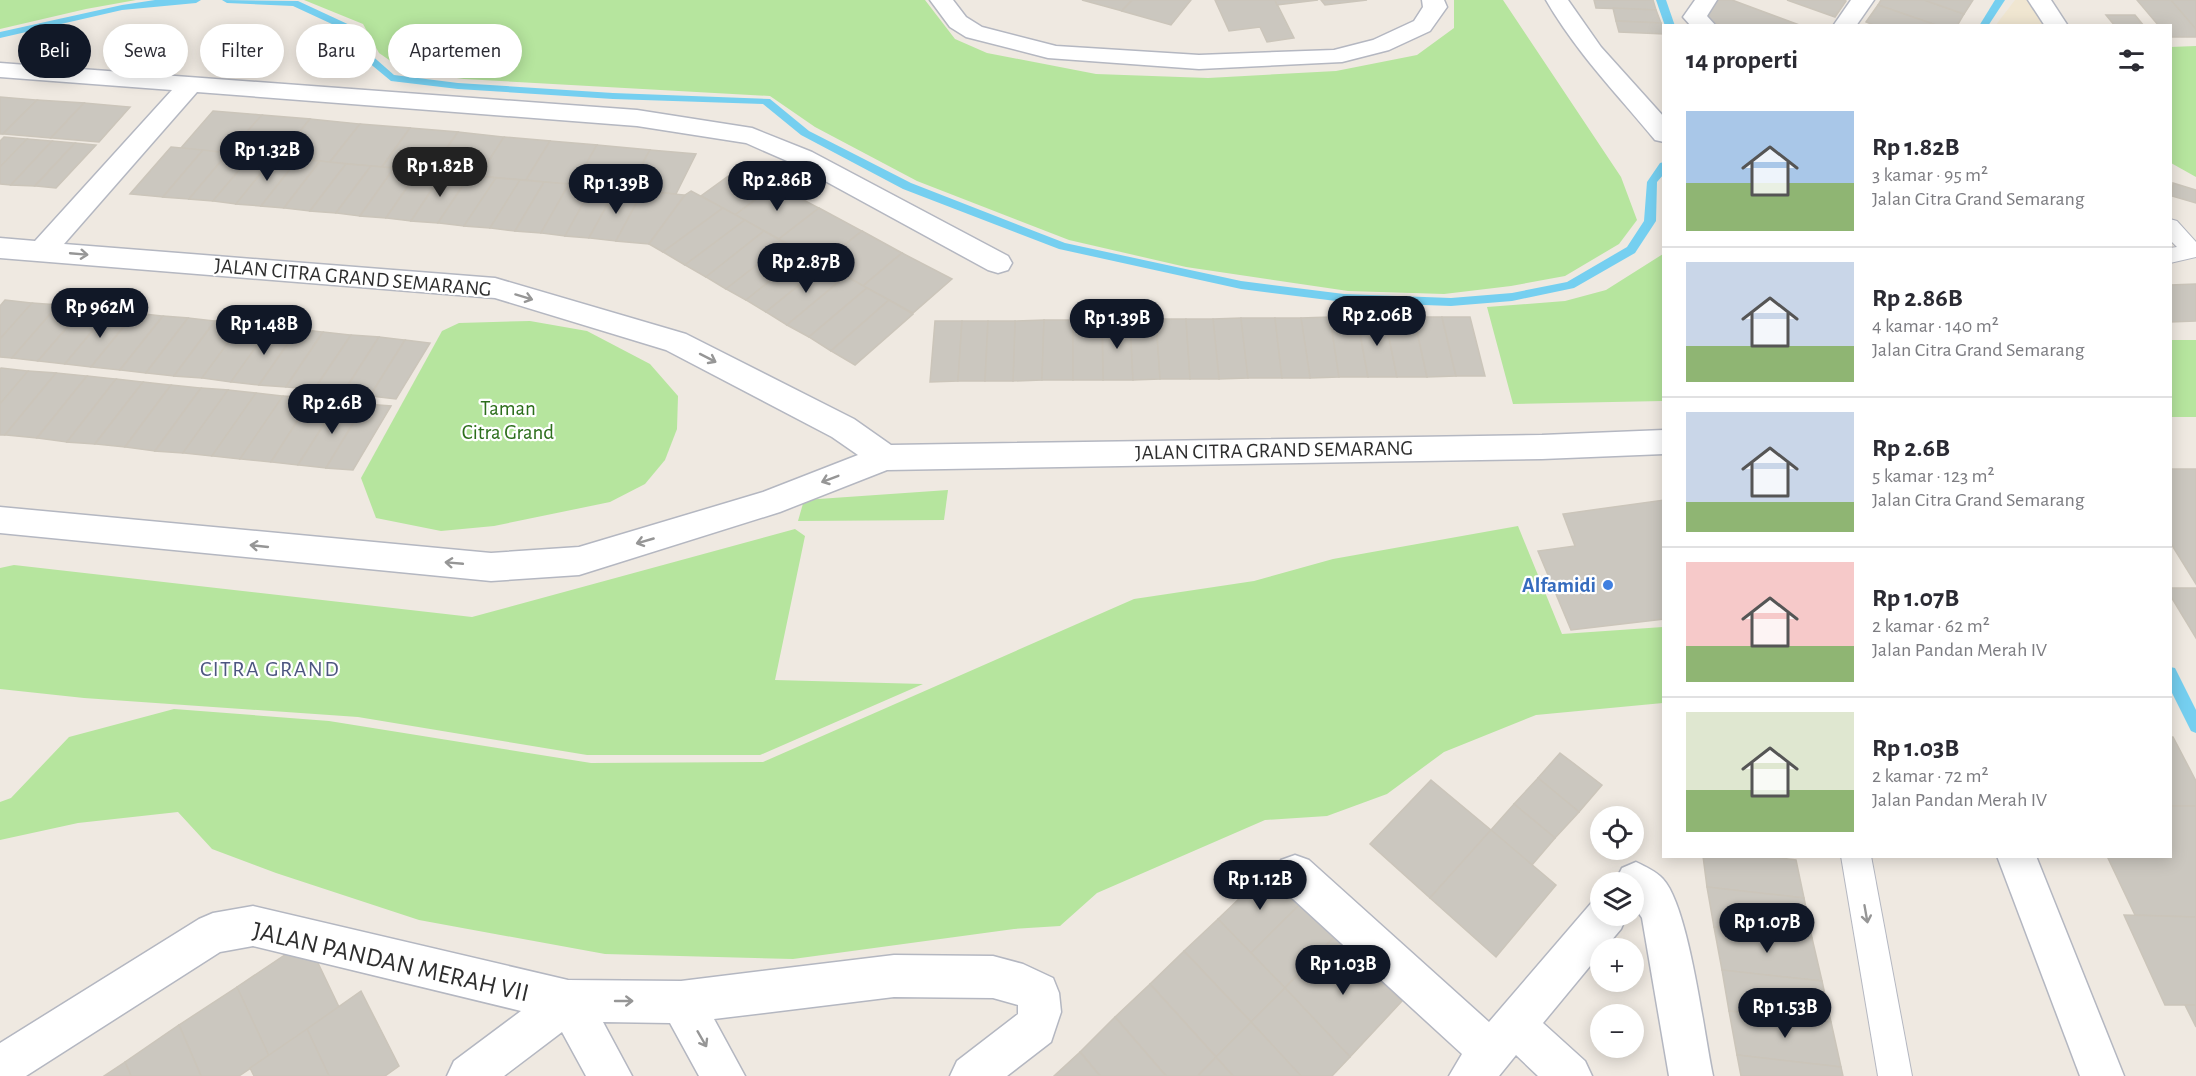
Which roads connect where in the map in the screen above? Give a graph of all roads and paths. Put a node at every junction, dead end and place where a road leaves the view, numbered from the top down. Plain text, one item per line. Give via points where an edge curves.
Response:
1 (941, 0) edge
2 (1433, 0) edge
3 (1557, 0) edge
4 (1706, 0) edge
5 (1863, 0) edge
6 (2039, 0) edge
7 (1702, 24) edge
8 (1845, 24) edge
9 (2056, 24) edge
10 (0, 70) edge
11 (191, 84) junction
12 (1662, 132) edge
13 (2172, 228) edge
14 (0, 248) edge
15 (42, 251) junction
16 (2172, 256) edge
17 (998, 262) dead end
18 (1662, 442) edge
19 (885, 458) junction
20 (0, 520) edge
21 (1856, 858) edge
22 (2017, 858) edge
23 (1295, 874) dead end
24 (1644, 890) edge
25 (1598, 926) edge
26 (568, 1001) junction
27 (681, 1002) junction
28 (1492, 1051) edge
29 (0, 1068) edge
30 (469, 1076) edge
31 (610, 1076) edge
32 (723, 1076) edge
33 (972, 1076) edge
34 (1570, 1076) edge
35 (1691, 1076) edge
36 (1895, 1076) edge
37 (2102, 1076) edge

1 - 2 street via 957,22 974,32 1056,53 1199,62 1334,57 1381,45 1422,26 1435,7
3 - 12 street via 1565,16 1626,93
4 - 7 street via 1695,17
5 - 8 street
6 - 9 street
10 - 11 street
11 - 15 street
11 - 17 street via 637,118 753,136
13 - 16 lane via 2192,252
14 - 15 street, JALAN CITRA GRAND SEMARANG
15 -> 19 street, JALAN CITRA GRAND SEMARANG via 495,288 676,342 843,428
18 - 19 street, JALAN CITRA GRAND SEMARANG
19 -> 20 street, JALAN CITRA GRAND SEMARANG via 769,503 579,561 479,566
21 -> 36 lane
22 - 37 street
23 - 28 street
24 - 35 street via 1661,912
25 - 28 street
26 -> 27 street, JALAN PANDAN MERAH VII
26 - 29 street, JALAN PANDAN MERAH VII via 253,926 213,933
26 - 30 street
26 - 31 street
27 -> 32 street
27 - 33 street, JALAN PANDAN MERAH VII via 894,976 993,977 1038,993 1040,1012 1036,1027
28 - 34 street

